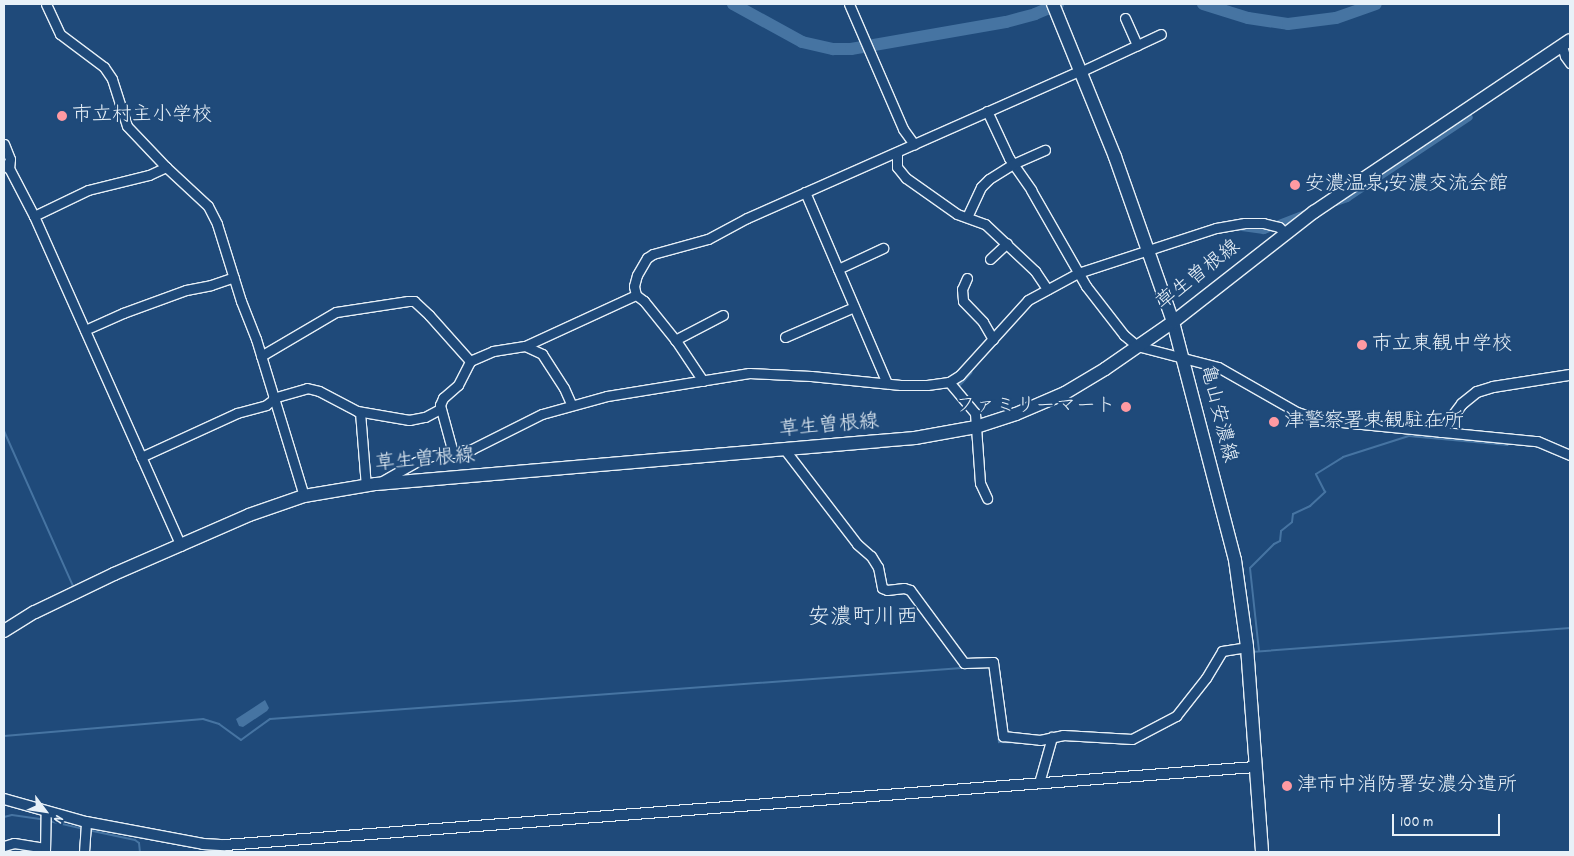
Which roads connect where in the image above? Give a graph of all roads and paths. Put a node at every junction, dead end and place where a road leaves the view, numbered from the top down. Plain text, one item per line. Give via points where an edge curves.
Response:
1 (46, 4) edge
2 (849, 4) edge
3 (1053, 4) edge
4 (1125, 18) dead end
5 (1161, 34) dead end
6 (1566, 43) edge
7 (1137, 45) junction
8 (1570, 63) edge
9 (1081, 71) junction
10 (987, 111) junction
11 (4, 144) edge
12 (914, 144) junction
13 (1045, 150) dead end
14 (897, 152) junction
15 (1013, 164) junction
16 (166, 167) junction
17 (6, 168) edge
18 (805, 192) junction
19 (34, 216) junction
20 (967, 217) junction
21 (1285, 233) junction
22 (1006, 243) junction
23 (883, 248) dead end
24 (1148, 250) junction
25 (990, 259) dead end
26 (838, 268) junction
27 (1078, 273) junction
28 (234, 276) junction
29 (966, 278) dead end
30 (1047, 289) junction
31 (636, 295) junction
32 (854, 307) junction
33 (723, 315) dead end
34 (1173, 322) junction
35 (85, 330) junction
36 (785, 338) dead end
37 (993, 339) junction
38 (675, 340) junction
39 (525, 346) junction
40 (1137, 346) junction
41 (261, 356) junction
42 (1183, 357) junction
43 (470, 361) junction
44 (1570, 375) edge
45 (703, 381) junction
46 (949, 382) junction
47 (887, 383) junction
48 (273, 398) junction
49 (571, 404) junction
50 (440, 410) junction
51 (360, 412) junction
52 (976, 427) junction
53 (1441, 432) junction
54 (785, 450) junction
55 (452, 453) junction
56 (1570, 454) edge
57 (141, 457) junction
58 (371, 485) junction
59 (304, 496) junction
60 (987, 498) dead end
61 (181, 546) junction
62 (4, 631) edge
63 (1247, 653) junction
64 (1052, 737) junction
65 (1255, 767) junction
66 (1039, 783) junction
67 (4, 799) edge
68 (46, 813) junction
69 (86, 822) junction
70 (5, 848) edge
71 (45, 850) edge
72 (84, 852) edge
73 (1262, 852) edge

1 - 16 street via 60,34 104,67 112,79 127,126
2 - 12 street via 903,129
3 - 9 main road, 亀山安濃線
4 - 7 street
5 - 7 street
6 - 8 street via 1565,56
6 - 21 main road, 草生曽根線
7 - 9 street
9 - 10 street
9 - 24 main road, 亀山安濃線
10 - 12 street
10 - 15 street
11 - 17 street via 10,159
12 - 14 street
13 - 15 street
14 - 18 street
14 - 20 street via 897,167 906,178 952,211
15 - 20 street via 983,185
15 - 27 street
16 - 19 street via 149,175 88,190
16 - 28 street via 208,206
17 - 19 street
18 - 26 street
18 - 31 street via 708,239 653,254 637,275
19 - 35 street
20 - 22 street via 985,224
21 - 24 street via 1279,227 1263,223 1245,223 1202,232
21 - 34 main road, 草生曽根線
22 - 25 street
22 - 30 street via 1035,271
23 - 26 street
24 - 27 street
24 - 34 main road, 亀山安濃線
26 - 32 street
27 - 30 street
27 - 40 street via 1124,335
28 - 35 street via 186,290
28 - 41 street
29 - 37 street via 961,294 963,301 983,322
30 - 37 street via 1028,300
31 - 38 street
31 - 39 street
32 - 36 street
32 - 47 street
33 - 38 street
34 - 40 main road, 草生曽根線
34 - 42 main road, 亀山安濃線
35 - 57 street
37 - 46 street via 960,375
38 - 45 street
39 - 43 street via 493,352
39 - 49 street via 542,354
40 - 42 street
40 - 52 main road, 草生曽根線 via 1065,393
41 - 43 street via 336,312 414,301
41 - 48 street
42 - 53 street via 1218,367 1297,412 1321,420
42 - 63 main road, 亀山安濃線 via 1236,560
43 - 50 street via 458,384 441,400
44 - 53 street via 1477,392 1462,404
45 - 47 street via 768,372
45 - 49 street
46 - 47 street via 927,386
46 - 52 street via 975,414
48 - 51 street via 307,388
48 - 57 street via 266,405 237,413
48 - 59 street
49 - 55 street via 535,417 472,449
50 - 51 street via 426,418 410,420
50 - 55 street
51 - 58 street
52 - 54 main road, 草生曽根線 via 915,438
52 - 60 street via 980,483
53 - 56 street via 1544,443
54 - 58 main road, 草生曽根線
54 - 64 street via 857,544 871,556 878,567 882,588 910,590 964,662 993,662 1003,736 1040,740
55 - 58 street via 416,462
57 - 61 street
58 - 59 main road, 草生曽根線
59 - 61 main road, 草生曽根線 via 248,515
61 - 62 main road, 草生曽根線 via 70,595
63 - 64 street via 1222,651 1206,678 1176,716 1132,739
63 - 65 main road, 亀山安濃線
64 - 66 street
65 - 66 street
65 - 73 main road, 亀山安濃線
66 - 69 street via 225,845 203,844
67 - 68 street
68 - 69 street
68 - 71 street
69 - 72 street
70 - 71 street via 14,843

